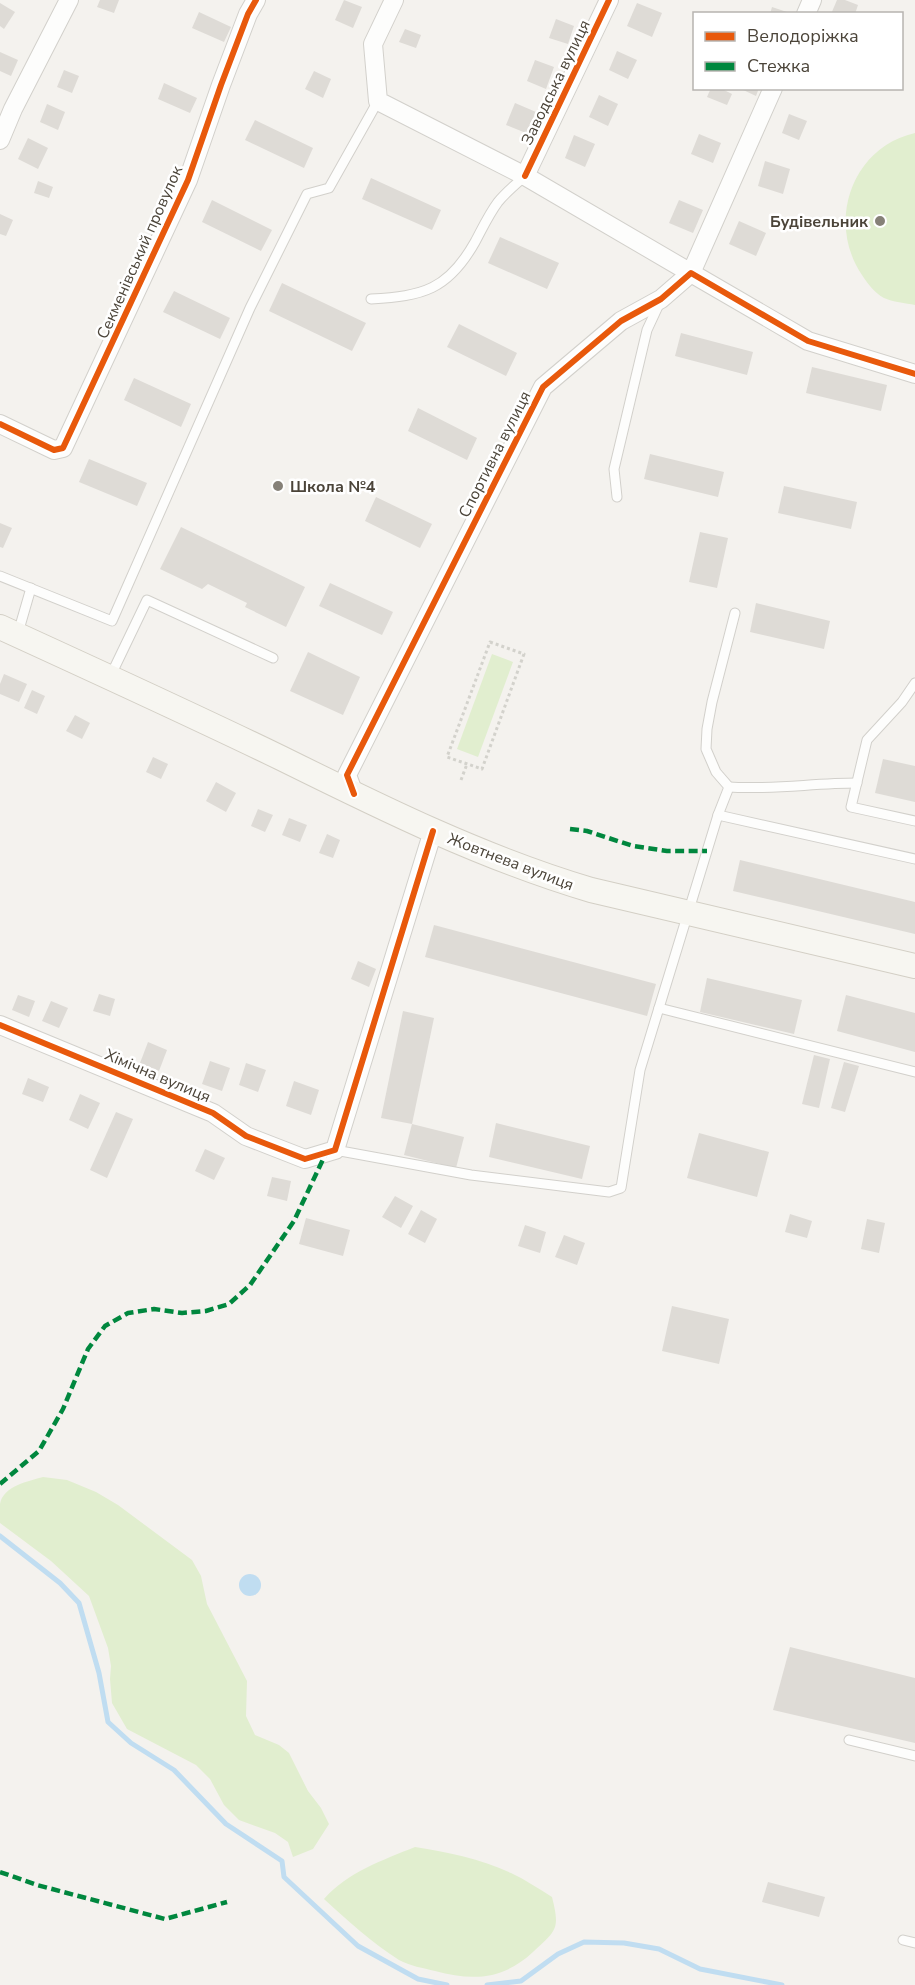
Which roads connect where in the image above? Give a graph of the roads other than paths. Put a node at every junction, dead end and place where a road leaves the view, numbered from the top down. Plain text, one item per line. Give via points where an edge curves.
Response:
1 (69, 0) edge
2 (256, 0) edge
3 (394, 0) edge
4 (609, 0) edge
5 (772, 90) edge
6 (378, 101) junction
7 (7, 105) edge
8 (0, 140) edge
9 (525, 176) junction
10 (692, 273) junction
11 (371, 299) dead end
12 (661, 299) junction
13 (915, 375) edge
14 (0, 424) edge
15 (616, 497) dead end
16 (0, 576) edge
17 (32, 588) junction
18 (735, 613) dead end
19 (9, 631) edge
20 (273, 658) dead end
21 (110, 677) junction
22 (915, 683) edge
23 (857, 783) junction
24 (729, 787) junction
25 (354, 794) junction
26 (718, 815) junction
27 (915, 821) edge
28 (433, 831) junction
29 (915, 859) edge
30 (688, 913) junction
31 (915, 966) edge
32 (659, 1008) junction
33 (0, 1025) edge
34 (915, 1072) edge
35 (335, 1150) junction
36 (849, 1740) dead end
37 (915, 1756) edge
38 (903, 1940) dead end
39 (915, 1943) edge

1 - 7 street
2 - 14 street, Секменівський провулок via 188,180 63,448 54,450
3 - 6 street via 373,44
4 - 9 street, Заводська вулиця
5 - 10 street
6 - 9 street
6 - 17 lane via 329,188 307,194 250,308 112,621
7 - 8 street
9 - 10 street
9 - 11 lane via 498,202 468,255 449,277 412,296
10 - 12 street, Спортивна вулиця
10 - 13 street via 808,341
12 - 15 lane via 647,330 614,469
12 - 25 street, Спортивна вулиця via 621,321 543,387 347,775
16 - 17 lane
17 - 19 lane
18 - 24 lane via 712,702 706,748 716,772
19 - 21 main road, Жовтнева вулиця
20 - 21 lane via 147,600
21 - 25 main road, Жовтнева вулиця
22 - 23 lane via 867,740
23 - 24 lane
23 - 27 lane via 851,807
24 - 26 lane
25 - 28 main road, Жовтнева вулиця
26 - 29 lane
26 - 30 lane
28 - 30 main road, Жовтнева вулиця via 539,875
28 - 35 street
30 - 31 main road, Жовтнева вулиця
30 - 32 lane
32 - 34 lane
32 - 35 lane via 640,1070 621,1188 609,1192 471,1175
33 - 35 street, Хімічна вулиця via 213,1113 246,1136 305,1159
36 - 37 lane
38 - 39 lane

